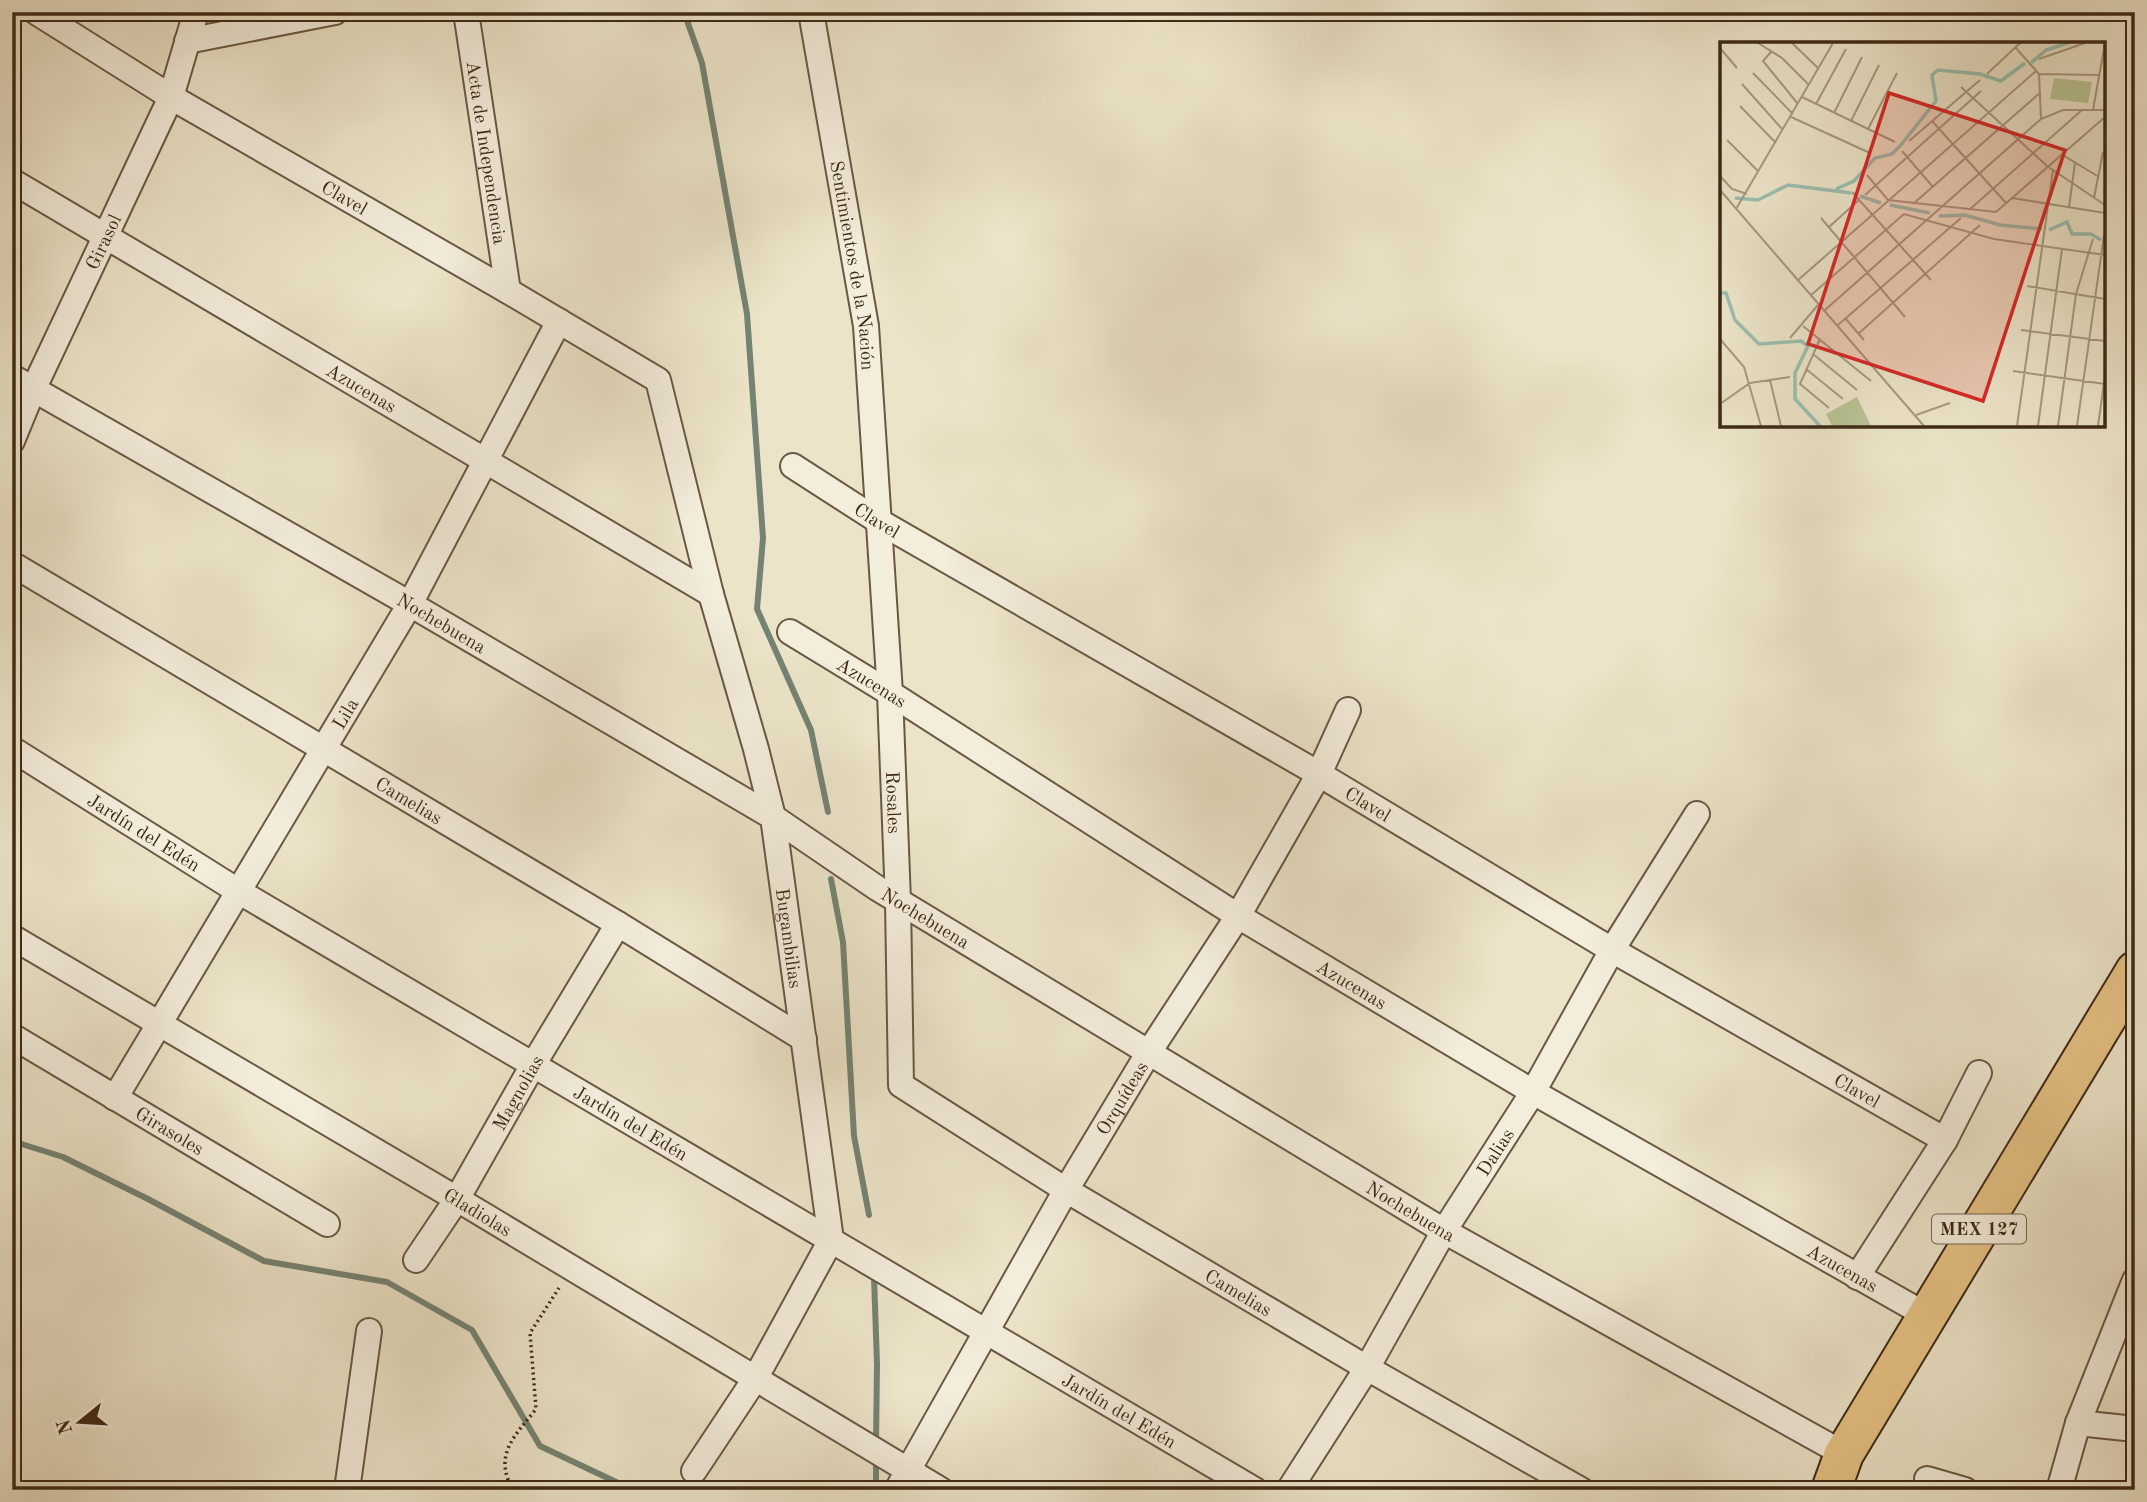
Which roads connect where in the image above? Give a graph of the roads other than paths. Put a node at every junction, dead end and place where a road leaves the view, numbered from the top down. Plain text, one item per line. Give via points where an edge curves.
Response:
1 (196, 12) edge
2 (335, 12) edge
3 (466, 12) edge
4 (811, 12) edge
5 (43, 14) edge
6 (187, 41) junction
7 (171, 97) junction
8 (12, 181) edge
9 (106, 237) junction
10 (508, 291) junction
11 (559, 321) junction
12 (658, 380) joint
13 (22, 384) edge
14 (12, 441) edge
15 (486, 461) junction
16 (793, 466) dead end
17 (880, 522) junction
18 (12, 564) edge
19 (711, 594) junction
20 (410, 604) junction
21 (790, 632) dead end
22 (890, 693) junction
23 (1348, 710) dead end
24 (12, 749) edge
25 (323, 749) junction
26 (1319, 774) junction
27 (1697, 814) dead end
28 (773, 817) junction
29 (238, 891) junction
30 (898, 901) junction
31 (1238, 916) junction
32 (618, 924) junction
33 (12, 937) edge
34 (1612, 950) junction
35 (2135, 971) edge
36 (159, 1025) junction
37 (12, 1036) edge
38 (804, 1039) junction
39 (1149, 1052) junction
40 (533, 1065) junction
41 (1979, 1073) dead end
42 (901, 1084) joint
43 (1533, 1092) junction
44 (115, 1098) junction
45 (1945, 1140) junction
46 (1066, 1190) junction
47 (457, 1199) junction
48 (327, 1224) dead end
49 (1444, 1231) junction
50 (831, 1240) junction
51 (416, 1260) dead end
52 (1857, 1277) junction
53 (2135, 1280) edge
54 (1926, 1315) junction
55 (369, 1331) dead end
56 (987, 1332) junction
57 (1367, 1368) junction
58 (754, 1379) junction
59 (2078, 1423) junction
60 (2135, 1429) edge
61 (1844, 1454) junction
62 (694, 1471) dead end
63 (901, 1475) edge
64 (1927, 1479) dead end
65 (347, 1490) edge
66 (941, 1490) edge
67 (1255, 1490) edge
68 (1289, 1490) edge
69 (1581, 1490) edge
70 (1831, 1490) edge
71 (1965, 1490) edge
72 (2059, 1490) edge

1 - 6 street, Girasol
2 - 6 street
3 - 10 street, Acta de Independencia
4 - 17 street, Sentimientos de la Nación via 866,326
5 - 7 street, Clavel
6 - 7 street, Girasol
7 - 9 street, Girasol
7 - 10 street, Clavel
8 - 9 street, Azucenas
9 - 13 street, Girasol
9 - 15 street, Azucenas
10 - 11 street, Clavel
11 - 12 street, Clavel
11 - 15 street, Lila
12 - 19 street, Bugambilias
13 - 14 street, Girasol
13 - 20 street, Nochebuena
15 - 19 street, Azucenas
15 - 20 street, Lila
16 - 17 street, Clavel
17 - 22 street, Rosales
17 - 26 street, Clavel
18 - 25 street, Camelias
19 - 28 street, Bugambilias
20 - 25 street, Lila
20 - 28 street, Nochebuena
21 - 22 street, Azucenas
22 - 30 street, Rosales
22 - 31 street, Azucenas
23 - 26 street, Orquídeas
24 - 29 street, Jardín del Edén
25 - 29 street, Lila
25 - 32 street, Camelias
26 - 31 street, Orquídeas
26 - 34 street, Clavel
27 - 34 street, Dalias
28 - 30 street, Nochebuena
28 - 38 street, Bugambilias
29 - 36 street, Lila
29 - 40 street, Jardín del Edén
30 - 39 street, Nochebuena
30 - 42 street, Rosales
31 - 39 street, Orquídeas
31 - 43 street, Azucenas
32 - 38 street, Camelias
32 - 40 street, Magnolias
33 - 36 street, Gladiolas
34 - 43 street, Dalias
34 - 45 street, Clavel
35 - 54 main road, MEX 127
36 - 44 street, Lila
36 - 47 street, Gladiolas
37 - 44 street, Girasoles
38 - 50 street, Bugambilias
39 - 46 street, Orquídeas
39 - 49 street, Nochebuena
40 - 47 street, Magnolias
40 - 50 street, Jardín del Edén
41 - 45 street
42 - 46 street, Camelias
43 - 49 street, Dalias
43 - 52 street, Azucenas
44 - 48 street, Girasoles
45 - 52 street
46 - 56 street, Orquídeas
46 - 57 street, Camelias
47 - 51 street, Magnolias
47 - 58 street, Gladiolas
49 - 57 street, Dalias
49 - 61 street, Nochebuena
50 - 56 street, Jardín del Edén
50 - 58 street
52 - 54 street, Azucenas
53 - 59 street
54 - 61 main road, MEX 127
55 - 65 street
56 - 63 street, Orquídeas
56 - 67 street, Jardín del Edén
57 - 68 street, Dalias
57 - 69 street, Camelias
58 - 62 street
58 - 63 street, Gladiolas via 849,1435
59 - 60 street
59 - 72 street
61 - 70 main road, MEX 127
63 - 66 street, Gladiolas
64 - 71 street

